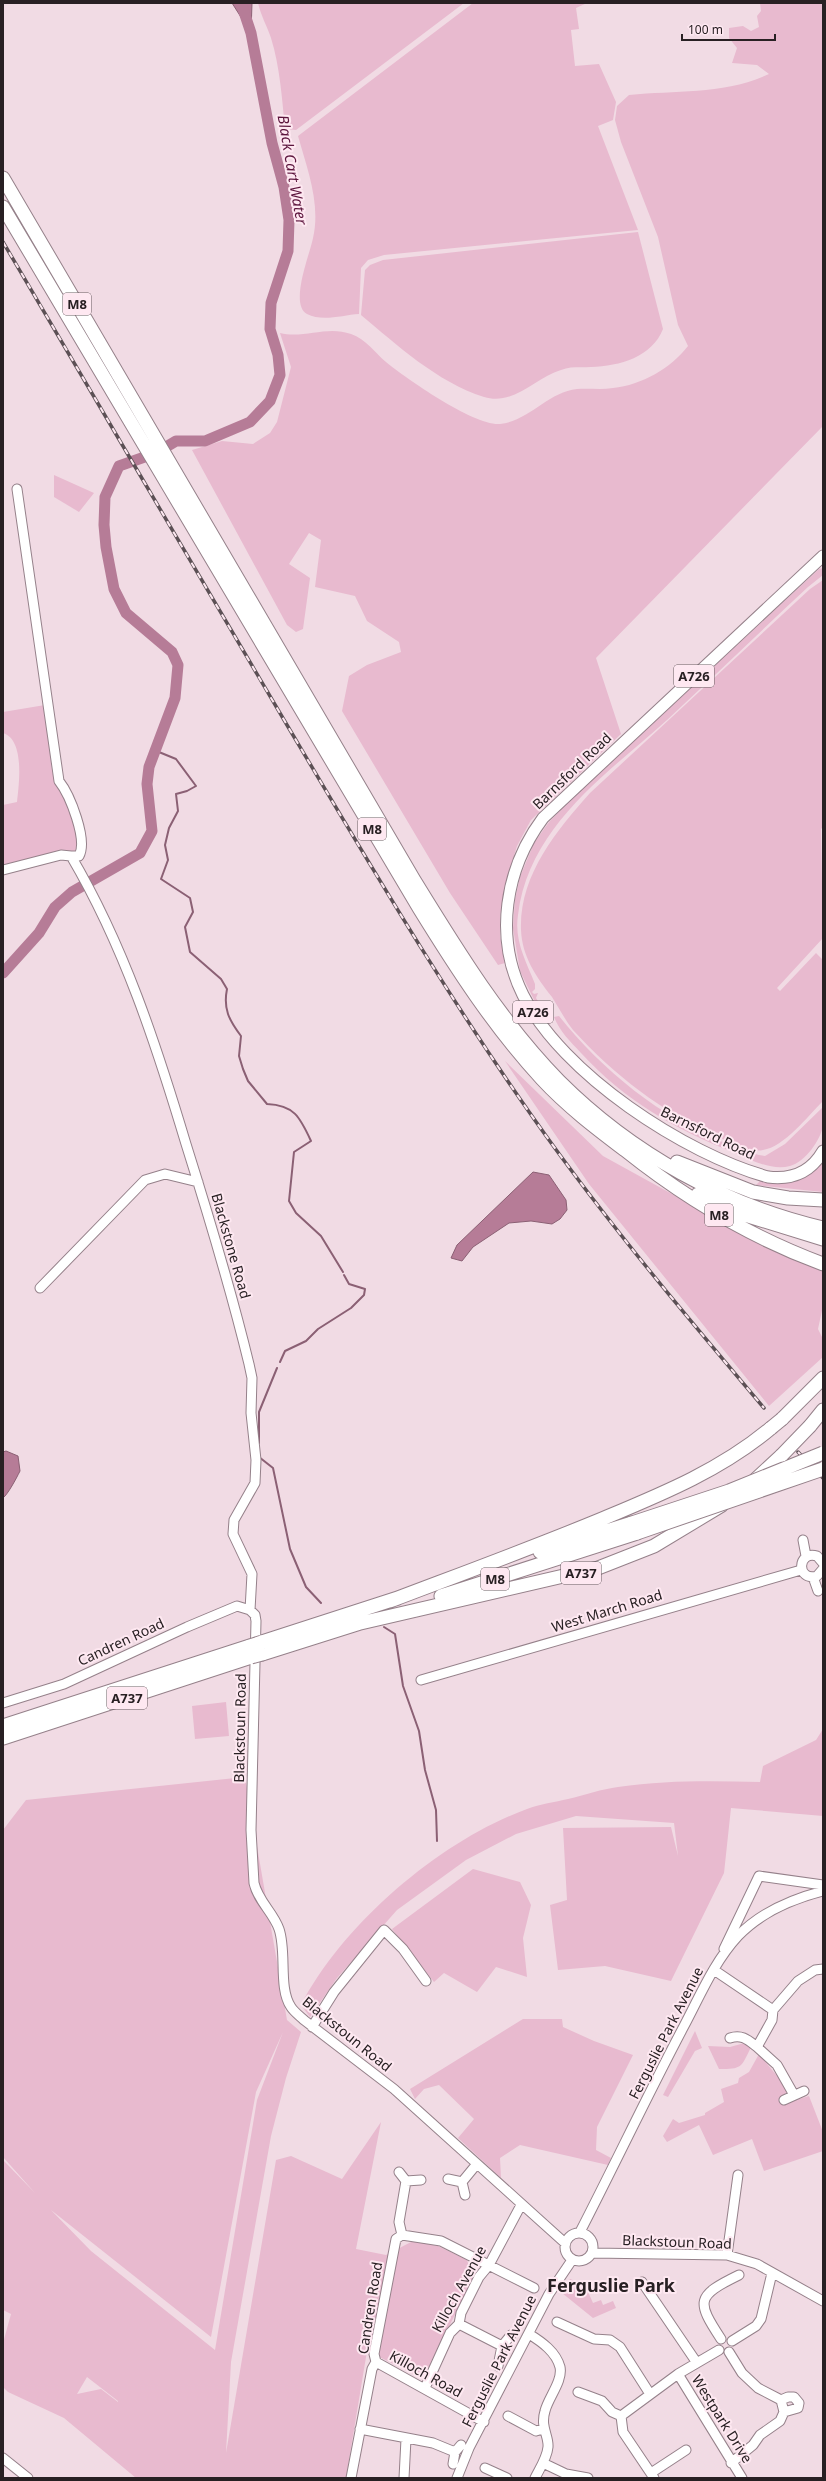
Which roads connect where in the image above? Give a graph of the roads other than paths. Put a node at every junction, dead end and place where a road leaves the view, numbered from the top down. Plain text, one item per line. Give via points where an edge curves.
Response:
1 (3, 178) edge
2 (3, 206) edge
3 (17, 489) dead end
4 (823, 556) edge
5 (71, 856) junction
6 (3, 870) edge
7 (618, 1132) junction
8 (625, 1150) junction
9 (823, 1151) edge
10 (198, 1182) junction
11 (823, 1200) edge
12 (823, 1228) edge
13 (823, 1239) edge
14 (823, 1264) edge
15 (40, 1288) dead end
16 (823, 1378) edge
17 (823, 1410) edge
18 (823, 1453) edge
19 (823, 1469) edge
20 (635, 1528) junction
21 (804, 1540) dead end
22 (806, 1556) junction
23 (823, 1563) edge
24 (801, 1570) junction
25 (813, 1577) junction
26 (818, 1591) dead end
27 (390, 1600) junction
28 (250, 1610) junction
29 (352, 1625) junction
30 (256, 1650) junction
31 (421, 1680) dead end
32 (3, 1704) edge
33 (3, 1726) edge
34 (3, 1738) edge
35 (823, 1885) edge
36 (823, 1891) edge
37 (722, 1956) junction
38 (823, 1969) edge
39 (714, 1970) junction
40 (426, 1981) dead end
41 (773, 2010) junction
42 (312, 2027) junction
43 (730, 2038) dead end
44 (757, 2047) junction
45 (804, 2091) dead end
46 (794, 2095) junction
47 (784, 2100) dead end
48 (476, 2165) junction
49 (399, 2172) dead end
50 (738, 2175) dead end
51 (448, 2179) dead end
52 (421, 2180) dead end
53 (406, 2181) junction
54 (462, 2182) junction
55 (465, 2195) dead end
56 (521, 2205) junction
57 (580, 2232) junction
58 (402, 2235) junction
59 (565, 2243) junction
60 (592, 2253) junction
61 (727, 2255) junction
62 (572, 2260) junction
63 (489, 2265) junction
64 (772, 2273) junction
65 (739, 2275) dead end
66 (642, 2282) dead end
67 (534, 2288) dead end
68 (823, 2301) edge
69 (557, 2322) dead end
70 (459, 2324) junction
71 (511, 2334) dead end
72 (529, 2334) junction
73 (721, 2339) junction
74 (732, 2341) junction
75 (502, 2346) junction
76 (719, 2350) junction
77 (729, 2352) junction
78 (376, 2362) junction
79 (697, 2363) junction
80 (498, 2366) dead end
81 (678, 2374) junction
82 (425, 2388) junction
83 (578, 2392) dead end
84 (650, 2394) junction
85 (781, 2400) junction
86 (784, 2412) junction
87 (508, 2416) dead end
88 (621, 2416) junction
89 (484, 2422) junction
90 (360, 2429) junction
91 (543, 2429) junction
92 (406, 2439) junction
93 (686, 2450) dead end
94 (3, 2458) edge
95 (543, 2463) junction
96 (731, 2463) junction
97 (453, 2464) dead end
98 (485, 2468) dead end
99 (652, 2476) edge
100 (28, 2478) edge
101 (351, 2478) edge
102 (404, 2478) edge
103 (457, 2478) edge
104 (507, 2478) edge
105 (535, 2478) edge
106 (588, 2478) edge
107 (742, 2478) edge

1 - 7 highway, M8 via 414,880 460,954 507,1020 542,1063
2 - 8 highway, M8 via 418,908 473,992 510,1042 543,1080 585,1119
3 - 5 street via 59,780 67,791 77,821 82,850 79,856
4 - 9 main road, Barnsford Road / A726 via 543,818 530,838 516,869 506,920 512,970 533,1012 573,1059 630,1108 689,1144 768,1176 782,1178 799,1174 814,1164
5 - 6 street via 61,855
5 - 10 street, Blackstone Road via 95,896 140,1000
7 - 11 highway, M8 via 677,1162 738,1188 769,1196
7 - 12 highway, M8 via 703,1185 771,1213
8 - 13 highway, M8 via 670,1179 718,1204 781,1228
8 - 14 highway, M8 via 658,1177 714,1212 778,1245
10 - 15 street via 165,1174 145,1180
10 - 28 street, Blackstone Road via 219,1249 252,1378 255,1483 234,1520 233,1534 252,1574
16 - 27 highway, A737, bridge via 771,1428 725,1462 679,1486 575,1530
17 - 29 highway, A737, bridge via 782,1455 747,1488 708,1515 654,1546 573,1575
18 - 20 highway, M8, bridge
19 - 20 highway, M8, bridge
20 - 27 highway, M8
20 - 29 highway, M8
21 - 22 street
22 - 23 street via 813,1555
22 - 24 street via 801,1562
23 - 25 street via 820,1574
24 - 25 street via 806,1576
24 - 31 street, West March Road via 731,1588
25 - 26 street
27 - 30 highway, A737
28 - 32 street, Candren Road via 238,1606 64,1684
28 - 42 street, Blackstoun Road via 256,1621 251,1830 254,1883 283,1942 286,1996 291,2008
29 - 30 highway, A737
30 - 33 highway, A737
30 - 34 highway, A737
35 - 37 street via 759,1876
36 - 37 street, Ferguslie Park Avenue via 796,1898 767,1913 739,1935
37 - 39 street, Ferguslie Park Avenue
38 - 41 street via 815,1970 798,1981
39 - 41 street
39 - 57 street, Ferguslie Park Avenue
40 - 42 street via 403,1949 384,1930 334,1992
41 - 44 street via 772,2020
42 - 48 street, Blackstoun Road via 394,2090
43 - 44 street via 746,2038
44 - 46 street via 776,2065
45 - 46 street
46 - 47 street
48 - 54 street
48 - 56 street, Blackstoun Road
49 - 53 street
50 - 61 street
51 - 54 street
52 - 53 street
53 - 58 street via 399,2222
54 - 55 street
56 - 59 street, Blackstoun Road
56 - 63 street, Killoch Avenue
57 - 59 street via 571,2235
57 - 60 street via 592,2240
58 - 63 street via 440,2242
58 - 78 street, Candren Road via 396,2239 374,2354
59 - 62 street via 566,2252
60 - 61 street, Blackstoun Road
60 - 62 street via 584,2260
61 - 64 street, Blackstoun Road via 757,2264
62 - 72 street, Ferguslie Park Avenue via 549,2294
63 - 67 street
63 - 70 street, Killoch Avenue via 461,2313
64 - 68 street, Blackstoun Road
64 - 74 street via 761,2319 756,2326
65 - 73 street via 724,2282 706,2297 702,2306 705,2316
66 - 79 street
69 - 84 street via 594,2339 610,2340 620,2347
70 - 75 street
70 - 82 street, Killoch Avenue via 450,2333
71 - 75 street
72 - 89 street, Ferguslie Park Avenue
72 - 91 street via 550,2350 560,2368 560,2376 544,2411
73 - 74 street
73 - 76 street via 716,2345
74 - 77 street
75 - 80 street
76 - 77 street
76 - 79 street
77 - 85 street via 742,2373 758,2388
78 - 82 street, Killoch Road
78 - 90 street, Candren Road via 372,2369
79 - 81 street
81 - 84 street
81 - 96 street, Westpark Drive
82 - 89 street, Killoch Road
83 - 88 street via 602,2401 612,2412
84 - 88 street
85 - 86 street
85 - 86 street via 794,2397 798,2403 798,2408 794,2411
86 - 96 street via 780,2421 760,2435 749,2449
87 - 91 street via 536,2431
88 - 99 street via 623,2432
89 - 103 street, Ferguslie Park Avenue via 469,2448
90 - 92 street
90 - 101 street, Candren Road
91 - 95 street via 548,2446
92 - 97 street via 458,2448
92 - 102 street
93 - 99 street
94 - 100 street
95 - 105 street
95 - 106 street via 566,2474
96 - 107 street, Westpark Drive
98 - 104 street

